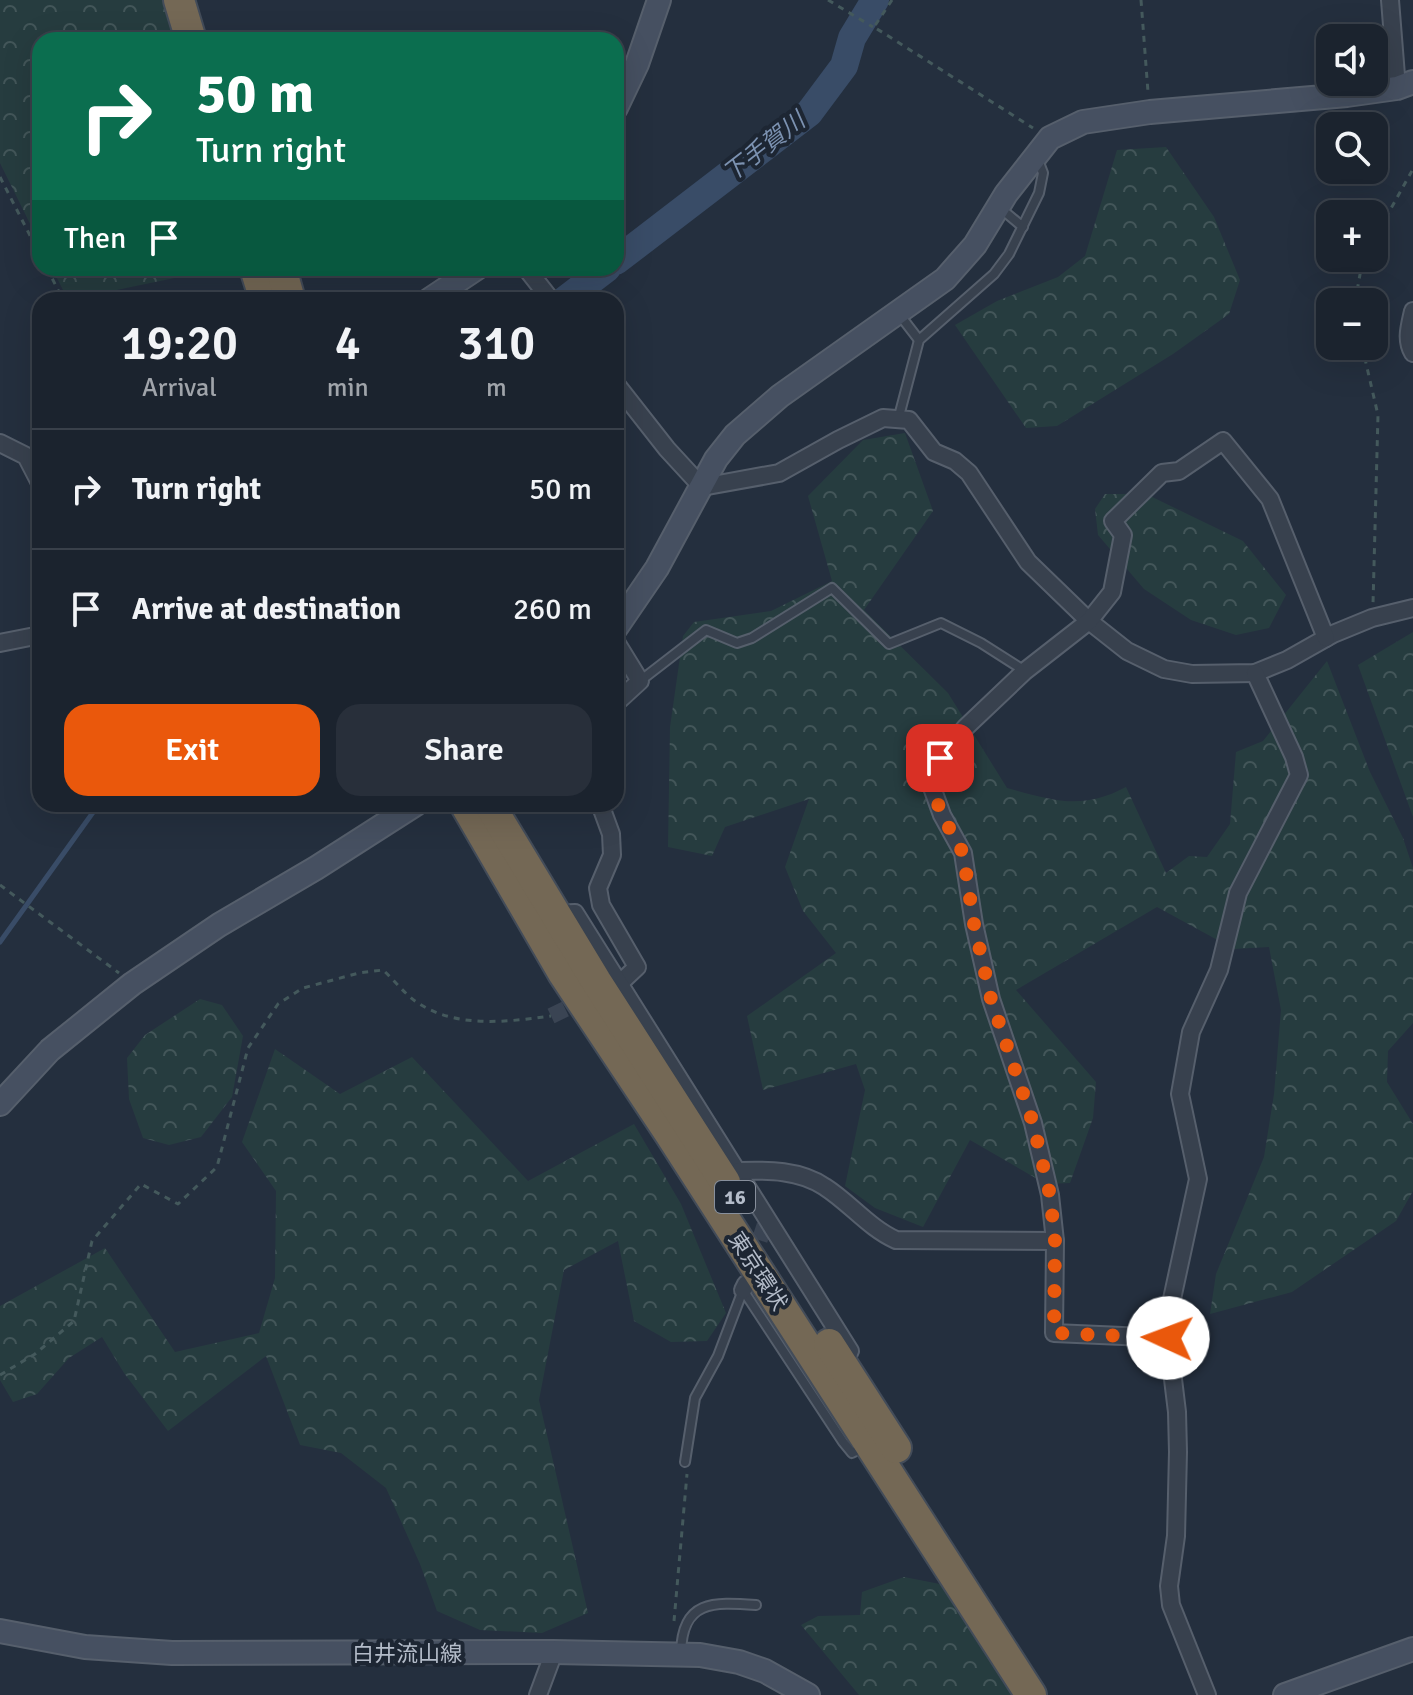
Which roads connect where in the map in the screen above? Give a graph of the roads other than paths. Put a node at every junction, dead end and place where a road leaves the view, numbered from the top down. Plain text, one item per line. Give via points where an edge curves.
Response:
1 (179, 0) edge
2 (199, 0) edge
3 (659, 0) edge
4 (1390, 0) edge
5 (189, 32) edge
6 (208, 32) edge
7 (1405, 85) edge
8 (624, 91) edge
9 (1043, 147) junction
10 (999, 206) junction
11 (1023, 227) junction
12 (465, 276) edge
13 (532, 276) edge
14 (441, 292) edge
15 (545, 292) edge
16 (1413, 311) edge
17 (899, 314) junction
18 (919, 340) junction
19 (1413, 353) edge
20 (624, 394) edge
21 (898, 420) junction
22 (0, 443) edge
23 (32, 468) edge
24 (702, 487) junction
25 (1413, 608) edge
26 (624, 616) edge
27 (1089, 621) junction
28 (32, 637) edge
29 (1326, 638) junction
30 (0, 643) edge
31 (624, 655) edge
32 (1025, 671) junction
33 (1255, 673) junction
34 (640, 681) junction
35 (624, 696) edge
36 (404, 812) edge
37 (470, 812) edge
38 (494, 812) edge
39 (603, 812) edge
40 (554, 914) junction
41 (619, 984) junction
42 (0, 1104) edge
43 (679, 1128) junction
44 (739, 1171) junction
45 (1055, 1241) junction
46 (1168, 1338) junction
47 (857, 1400) junction
48 (869, 1445) junction
49 (685, 1462) road end
50 (756, 1605) dead end
51 (0, 1631) edge
52 (1413, 1649) edge
53 (554, 1652) junction
54 (676, 1653) junction
55 (538, 1695) edge
56 (808, 1695) edge
57 (1031, 1695) edge
58 (1051, 1695) edge
59 (1207, 1695) edge
60 (1285, 1695) edge

1 - 5 highway
2 - 6 highway
3 - 8 street
4 - 7 street
7 - 9 street via 1083,122
9 - 10 street
9 - 11 lane via 1041,183
10 - 11 lane
10 - 17 street via 945,279
11 - 18 lane via 994,274
12 - 14 street
13 - 15 street
16 - 19 street via 1408,331
17 - 18 lane
17 - 24 street via 780,396 735,435
18 - 21 lane
20 - 24 street
21 - 24 street via 883,418 779,473
21 - 27 street via 909,420 934,452 969,473 1028,562
22 - 23 street via 26,456
24 - 26 street
25 - 29 street
27 - 29 street via 1112,592 1123,535 1113,521 1162,473 1179,471 1223,441 1270,499
27 - 32 street
27 - 33 street via 1127,651 1164,669
28 - 30 street
29 - 33 street
31 - 34 street
32 - 34 lane via 941,623 889,644 832,588 737,643 706,630
32 - 45 street via 966,727 940,758 930,782 963,853 991,999 1033,1123
33 - 46 street via 1299,775 1238,893 1219,970 1191,1032 1180,1094 1198,1179
34 - 35 street
36 - 42 street via 132,984 50,1050
37 - 43 highway, 東京環状 / 16 via 563,973
38 - 40 highway, 東京環状 / 16
39 - 41 street via 612,855 598,888 601,905 637,967
40 - 41 street via 575,913
40 - 43 highway, 東京環状 / 16
41 - 44 street
43 - 47 highway, 東京環状 / 16
44 - 45 street via 780,1171 823,1185 896,1240
44 - 47 street via 866,1377
45 - 46 street via 1054,1333
46 - 59 street via 1178,1452 1171,1605
47 - 48 highway, 東京環状 / 16
47 - 58 highway, 東京環状 / 16
48 - 49 lane via 852,1453 843,1442 744,1287 718,1356 695,1398
48 - 57 highway, 東京環状 / 16
50 - 54 lane via 723,1603 695,1611
51 - 53 street, 白井流山線 via 85,1647 172,1653
52 - 60 street
53 - 54 street, 白井流山線
53 - 55 street
54 - 56 street, 白井流山線 via 739,1662

